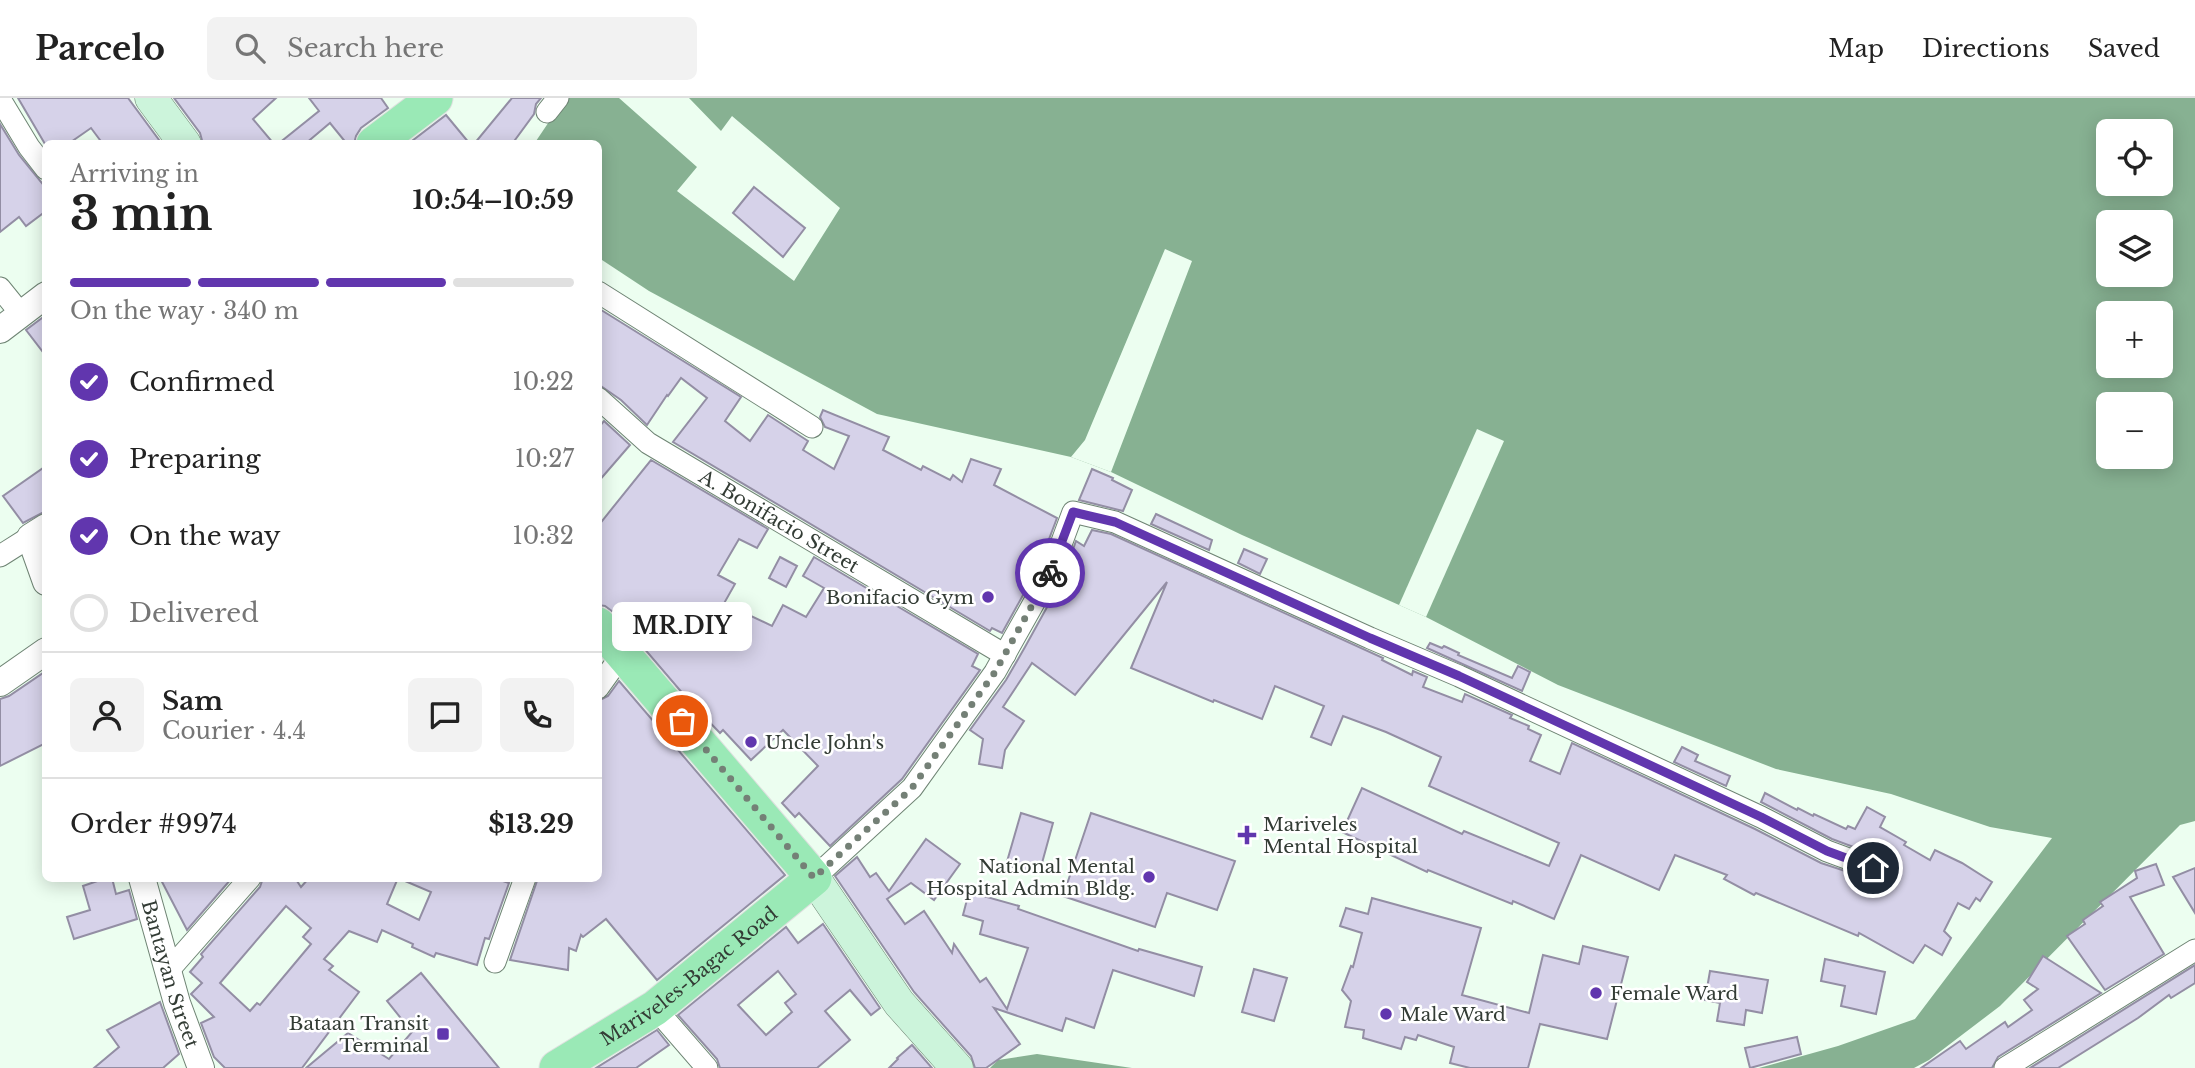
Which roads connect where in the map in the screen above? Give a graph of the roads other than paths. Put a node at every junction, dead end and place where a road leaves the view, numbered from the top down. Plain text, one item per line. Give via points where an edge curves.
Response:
1 (151, 98) edge
2 (435, 98) edge
3 (0, 99) edge
4 (183, 140) edge
5 (379, 140) edge
6 (42, 164) edge
7 (0, 288) edge
8 (602, 295) edge
9 (42, 298) edge
10 (21, 314) junction
11 (0, 330) edge
12 (602, 402) edge
13 (812, 426) dead end
14 (38, 532) edge
15 (0, 556) edge
16 (42, 557) edge
17 (602, 629) edge
18 (623, 653) junction
19 (42, 654) edge
20 (1005, 655) junction
21 (602, 682) edge
22 (0, 683) edge
23 (1873, 868) dead end
24 (814, 878) junction
25 (143, 882) edge
26 (246, 882) edge
27 (524, 882) edge
28 (2195, 950) edge
29 (495, 962) dead end
30 (169, 970) junction
31 (655, 1008) junction
32 (201, 1068) edge
33 (557, 1068) edge
34 (707, 1068) edge
35 (957, 1068) edge
36 (2005, 1068) edge

1 - 4 main road
2 - 5 main road
3 - 6 street
7 - 10 street
8 - 13 street
9 - 10 street
10 - 11 street
12 - 20 street, A. Bonifacio Street via 648,443
14 - 15 street
14 - 16 street
17 - 18 main road
18 - 21 street
18 - 24 main road
19 - 22 street
20 - 23 street via 1050,574 1073,512 1115,522 1459,676 1827,851
20 - 24 street via 912,788
24 - 31 main road, Mariveles-Bagac Road
24 - 35 main road via 900,1003
25 - 30 street, Bantayan Street
26 - 30 street
27 - 29 street
28 - 36 street
30 - 32 street, Bantayan Street
31 - 33 main road, Mariveles-Bagac Road
31 - 34 street

